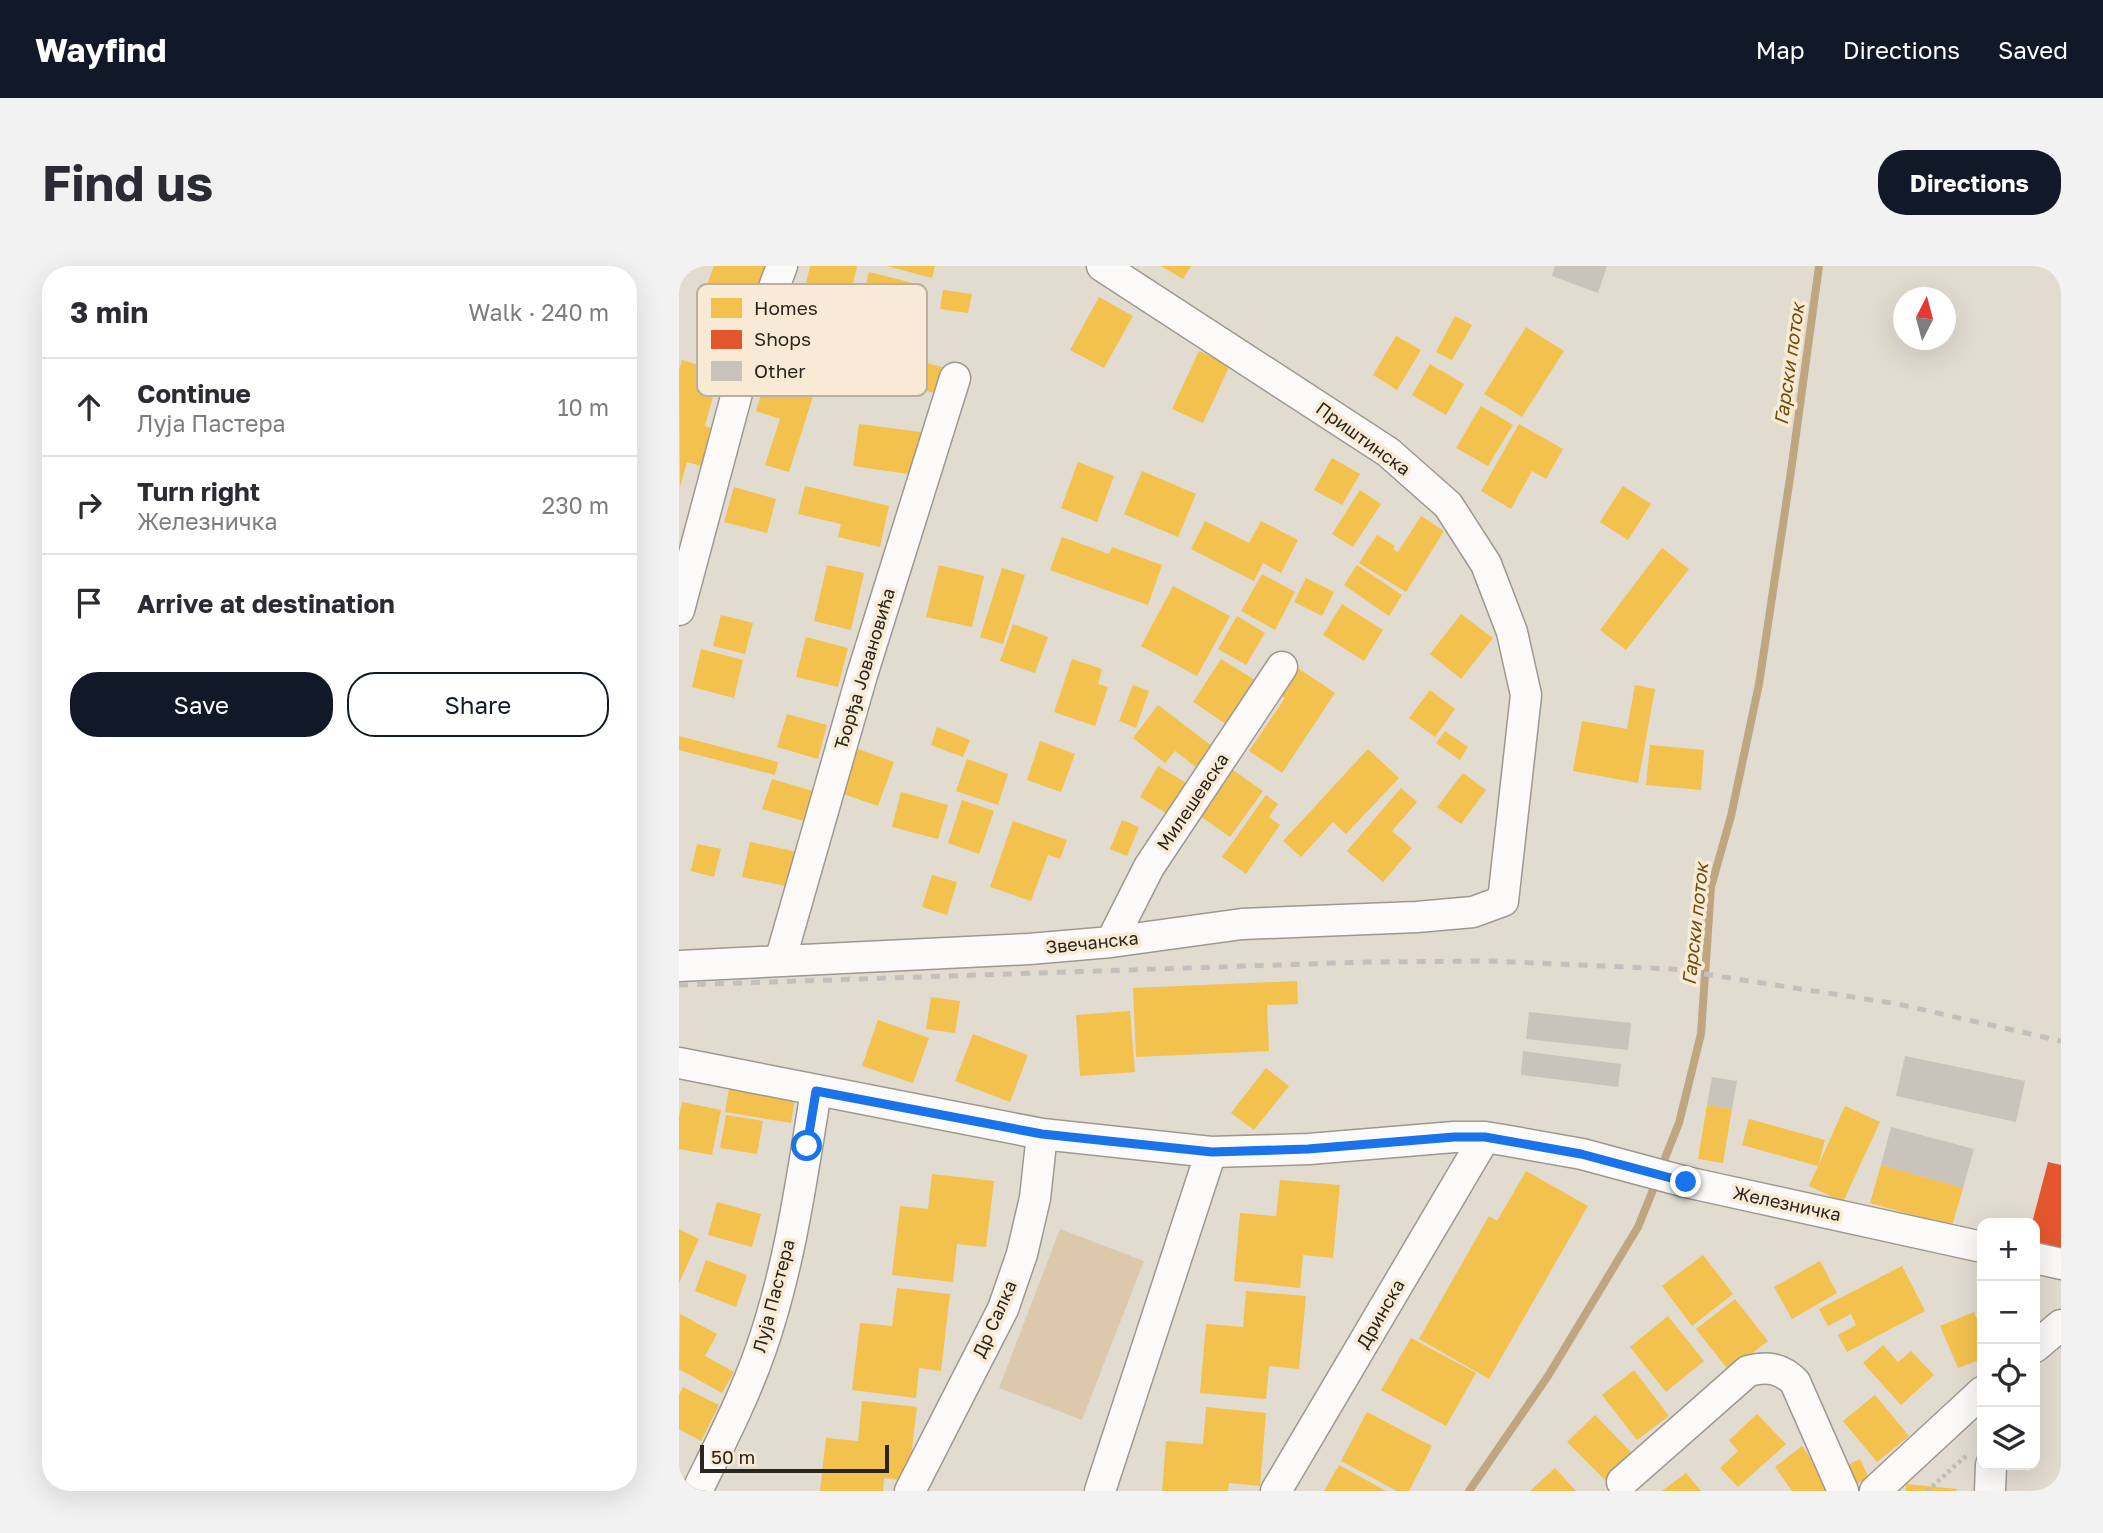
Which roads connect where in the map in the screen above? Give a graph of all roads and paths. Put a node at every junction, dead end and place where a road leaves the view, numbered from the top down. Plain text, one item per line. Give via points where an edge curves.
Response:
1 (782, 266) edge
2 (1102, 266) edge
3 (775, 284) edge
4 (955, 379) dead end
5 (736, 396) edge
6 (679, 610) edge
7 (1282, 667) dead end
8 (1503, 901) joint
9 (1111, 942) junction
10 (781, 961) junction
11 (679, 966) edge
12 (679, 1063) edge
13 (816, 1091) junction
14 (1042, 1134) junction
15 (1485, 1137) junction
16 (1212, 1152) junction
17 (1977, 1246) edge
18 (2040, 1259) edge
19 (2061, 1264) edge
20 (2061, 1325) edge
21 (2039, 1344) edge
22 (1977, 1397) edge
23 (1977, 1460) edge
24 (1985, 1470) edge
25 (1622, 1482) dead end
26 (697, 1491) edge
27 (910, 1491) edge
28 (1100, 1491) edge
29 (1276, 1491) edge
30 (1843, 1491) edge
31 (1875, 1491) edge
32 (1927, 1491) edge
33 (1990, 1491) edge

1 - 3 street
2 - 8 street, Приштинска via 1388,452 1448,505 1486,564 1512,632 1526,695
4 - 10 street, Ђорђа Јовановића via 862,675
5 - 6 street
7 - 9 street, Милешевска via 1149,867
8 - 9 street, Звечанска via 1473,912 1242,924
9 - 10 street, Звечанска
10 - 11 street, Звечанска
12 - 13 street, Железничка
13 - 14 street, Железничка
13 - 26 street, Луја Пастера via 798,1194 762,1347
14 - 16 street, Железничка
14 - 27 street, Др Салка via 1022,1254 1003,1309
15 - 16 street, Железничка
15 - 17 street, Железничка via 1581,1154 1686,1182
15 - 29 street, Дринска
16 - 28 street
18 - 19 street
20 - 21 street
22 - 31 street
23 - 32 path
24 - 33 street
25 - 30 street via 1748,1371 1769,1368 1795,1382

